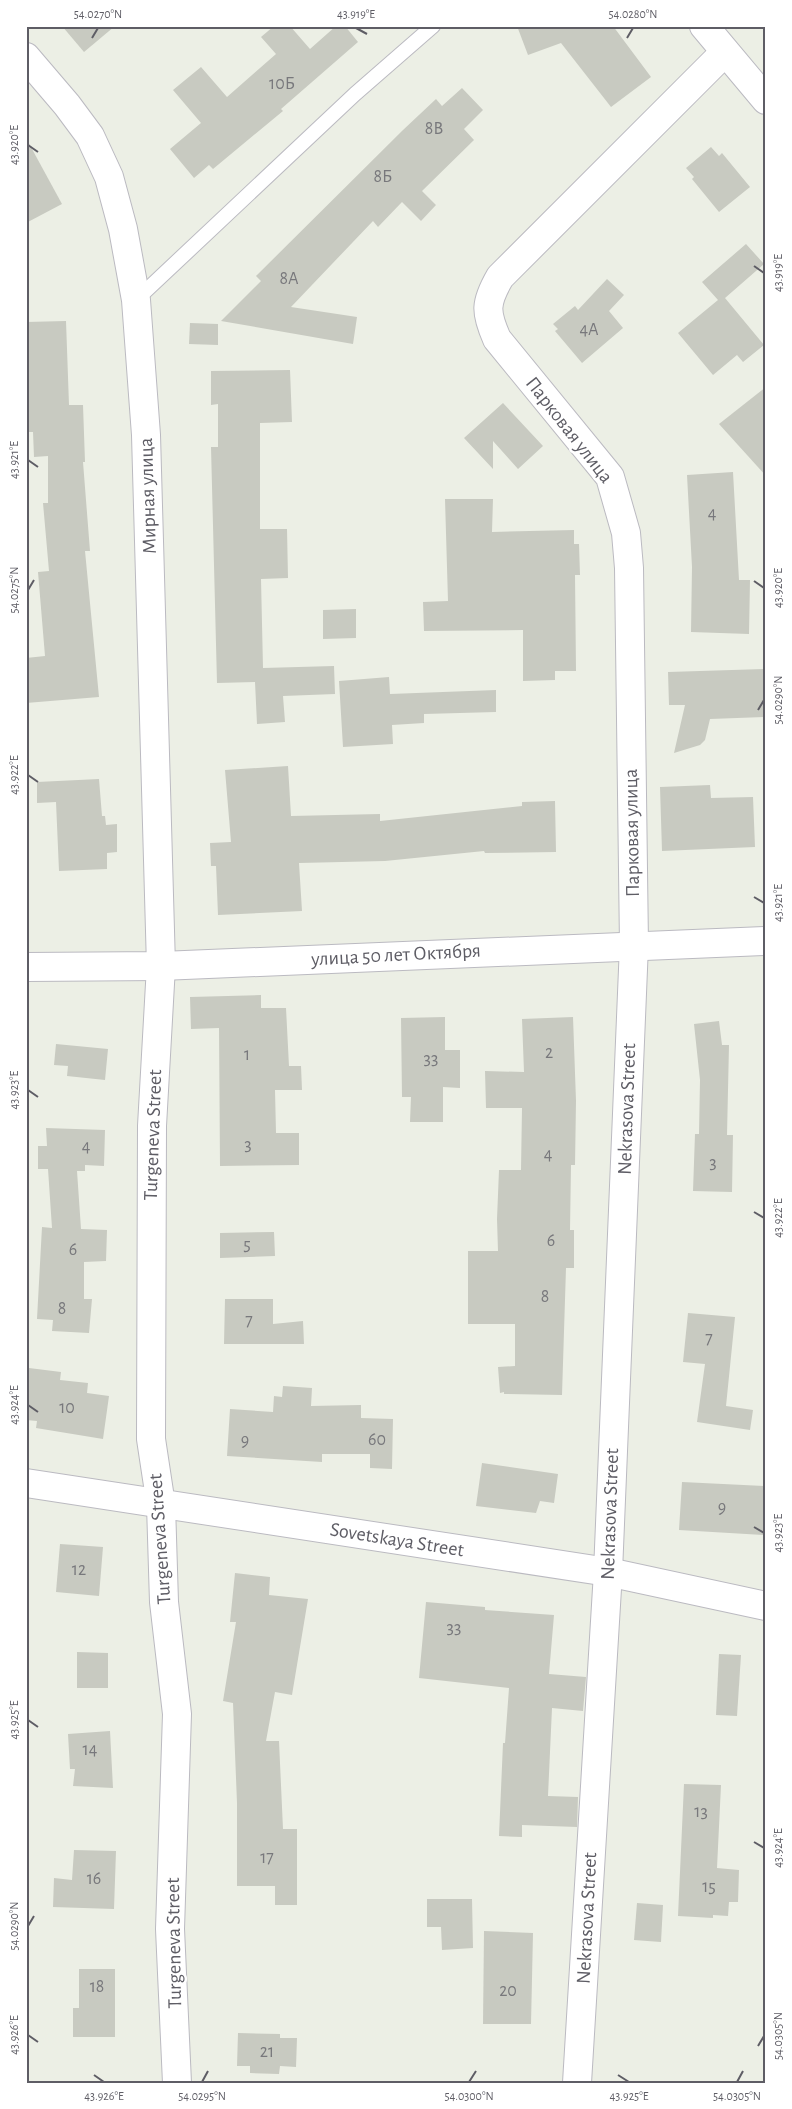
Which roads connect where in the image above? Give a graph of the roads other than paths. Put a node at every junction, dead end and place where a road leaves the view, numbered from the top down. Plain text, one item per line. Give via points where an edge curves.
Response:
1 (433, 26) edge
2 (704, 26) edge
3 (726, 52) junction
4 (26, 57) edge
5 (766, 100) edge
6 (136, 300) junction
7 (766, 941) edge
8 (634, 945) junction
9 (161, 966) junction
10 (26, 967) edge
11 (26, 1483) edge
12 (162, 1505) junction
13 (608, 1572) junction
14 (766, 1606) edge
15 (177, 2083) edge
16 (577, 2083) edge

1 - 6 lane via 355,94
2 - 3 street
3 - 5 street
3 - 8 street, Парковая улица via 500,277 489,295 487,318 497,339 610,477 626,533
4 - 6 street, Мирная улица via 90,136 109,178 123,229
6 - 9 street, Мирная улица via 146,435
7 - 8 street, улица 50 лет Октября
8 - 9 street, улица 50 лет Октября
8 - 13 street, Nekrasova Street
9 - 10 street, улица 50 лет Октября
9 - 12 street, Turgeneva Street via 152,1126 150,1439
11 - 12 street, Sovetskaya Street
12 - 13 street, Sovetskaya Street
12 - 15 street, Turgeneva Street via 164,1602 177,1714 170,1929
13 - 14 street, Sovetskaya Street
13 - 16 street, Nekrasova Street

